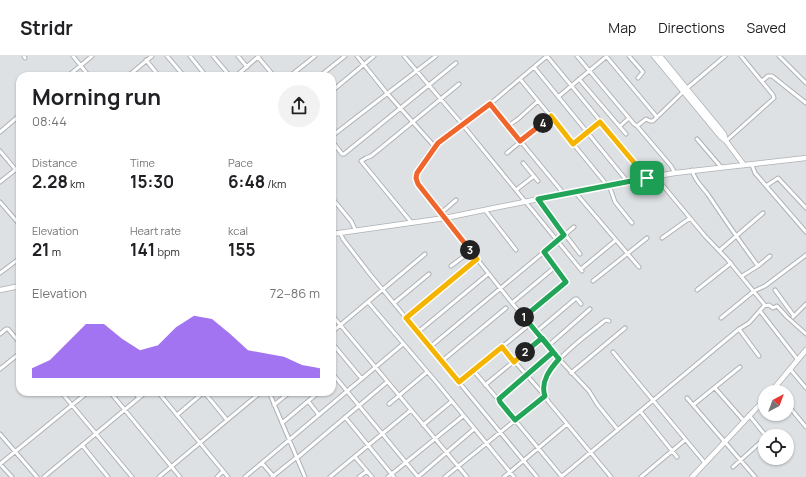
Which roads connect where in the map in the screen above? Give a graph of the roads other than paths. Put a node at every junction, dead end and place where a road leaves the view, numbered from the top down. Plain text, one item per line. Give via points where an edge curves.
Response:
1 (73, 56) edge
2 (92, 56) edge
3 (152, 56) edge
4 (167, 56) edge
5 (190, 56) edge
6 (213, 56) edge
7 (238, 56) edge
8 (258, 56) edge
9 (345, 56) edge
10 (357, 56) edge
11 (374, 56) edge
12 (404, 56) edge
13 (436, 56) edge
14 (547, 56) edge
15 (577, 56) edge
16 (606, 56) edge
17 (629, 56) edge
18 (654, 56) edge
19 (660, 56) edge
20 (725, 56) edge
21 (741, 56) edge
22 (780, 56) edge
23 (312, 57) edge
24 (146, 60) junction
25 (456, 63) dead end
26 (364, 64) junction
27 (80, 66) junction
28 (247, 67) junction
29 (534, 67) junction
30 (590, 70) junction
31 (417, 71) junction
32 (73, 72) edge
33 (85, 72) edge
34 (132, 72) edge
35 (156, 72) edge
36 (181, 72) edge
37 (203, 72) edge
38 (227, 72) edge
39 (241, 72) edge
40 (271, 72) edge
41 (295, 72) edge
42 (325, 72) edge
43 (638, 78) dead end
44 (520, 79) junction
45 (579, 79) junction
46 (762, 81) junction
47 (806, 83) edge
48 (459, 84) dead end
49 (428, 85) junction
50 (570, 86) junction
51 (336, 88) edge
52 (685, 90) junction
53 (388, 94) junction
54 (558, 97) junction
55 (441, 99) junction
56 (538, 101) junction
57 (806, 103) edge
58 (490, 104) junction
59 (400, 108) junction
60 (551, 116) junction
61 (657, 116) junction
62 (16, 118) edge
63 (629, 118) junction
64 (413, 122) junction
65 (600, 122) junction
66 (462, 124) junction
67 (508, 126) junction
68 (620, 126) junction
69 (637, 126) junction
70 (0, 132) edge
71 (587, 132) junction
72 (336, 133) edge
73 (626, 134) dead end
74 (697, 139) dead end
75 (520, 141) junction
76 (726, 141) junction
77 (573, 144) junction
78 (336, 146) edge
79 (435, 147) junction
80 (0, 151) edge
81 (507, 153) dead end
82 (806, 158) edge
83 (523, 163) dead end
84 (744, 165) junction
85 (752, 165) junction
86 (721, 167) junction
87 (16, 170) joint
88 (692, 170) junction
89 (675, 173) junction
90 (534, 176) junction
91 (655, 176) junction
92 (647, 178) junction
93 (538, 181) dead end
94 (627, 181) junction
95 (0, 182) edge
96 (608, 185) junction
97 (766, 186) junction
98 (516, 190) junction
99 (575, 192) junction
100 (564, 194) junction
101 (538, 199) junction
102 (456, 200) dead end
103 (525, 201) junction
104 (0, 202) edge
105 (336, 203) edge
106 (806, 208) edge
107 (485, 210) junction
108 (441, 213) junction
109 (763, 213) dead end
110 (445, 218) junction
111 (690, 218) junction
112 (16, 220) edge
113 (412, 223) junction
114 (632, 223) dead end
115 (574, 227) dead end
116 (356, 231) junction
117 (806, 232) edge
118 (340, 233) junction
119 (336, 234) edge
120 (564, 235) junction
121 (736, 236) junction
122 (647, 238) dead end
123 (662, 238) dead end
124 (616, 240) junction
125 (557, 241) junction
126 (516, 250) dead end
127 (720, 250) junction
128 (471, 251) junction
129 (544, 252) junction
130 (425, 254) dead end
131 (580, 254) dead end
132 (627, 254) junction
133 (806, 255) edge
134 (770, 256) dead end
135 (477, 259) junction
136 (16, 261) edge
137 (731, 263) junction
138 (451, 266) dead end
139 (758, 266) junction
140 (555, 267) junction
141 (639, 267) dead end
142 (0, 273) edge
143 (429, 274) dead end
144 (488, 274) junction
145 (742, 276) junction
146 (593, 282) dead end
147 (16, 287) edge
148 (500, 289) junction
149 (0, 290) edge
150 (383, 290) junction
151 (697, 290) dead end
152 (775, 290) dead end
153 (754, 292) junction
154 (368, 302) junction
155 (394, 303) junction
156 (512, 303) junction
157 (581, 304) dead end
158 (806, 304) edge
159 (764, 306) junction
160 (506, 308) dead end
161 (590, 309) dead end
162 (760, 311) junction
163 (794, 316) junction
164 (524, 317) junction
165 (406, 318) junction
166 (721, 318) dead end
167 (336, 320) edge
168 (791, 320) junction
169 (609, 321) dead end
170 (530, 324) junction
171 (340, 326) junction
172 (625, 328) dead end
173 (336, 329) edge
174 (739, 329) junction
175 (418, 332) junction
176 (536, 332) junction
177 (0, 334) edge
178 (806, 334) edge
179 (16, 338) edge
180 (542, 338) junction
181 (403, 344) junction
182 (430, 346) junction
183 (548, 346) junction
184 (502, 347) junction
185 (336, 348) edge
186 (553, 352) junction
187 (613, 352) dead end
188 (805, 352) edge
189 (16, 356) edge
190 (760, 356) dead end
191 (559, 359) junction
192 (798, 360) junction
193 (442, 361) junction
194 (514, 362) junction
195 (740, 367) dead end
196 (375, 368) junction
197 (0, 369) edge
198 (790, 369) junction
199 (473, 370) junction
200 (427, 372) junction
201 (571, 373) junction
202 (526, 376) junction
203 (336, 378) edge
204 (362, 379) junction
205 (387, 382) junction
206 (459, 382) junction
207 (485, 385) junction
208 (778, 385) edge
209 (715, 388) junction
210 (806, 388) edge
211 (347, 392) junction
212 (64, 396) edge
213 (83, 396) edge
214 (113, 396) edge
215 (141, 396) edge
216 (161, 396) edge
217 (199, 396) edge
218 (207, 396) edge
219 (256, 396) edge
220 (270, 396) edge
221 (285, 396) edge
222 (314, 396) edge
223 (399, 396) junction
224 (545, 396) junction
225 (139, 398) joint
226 (687, 398) dead end
227 (499, 399) junction
228 (308, 401) junction
229 (452, 401) junction
230 (653, 401) junction
231 (389, 404) dead end
232 (72, 405) junction
233 (274, 405) junction
234 (693, 405) junction
235 (359, 406) junction
236 (758, 406) edge
237 (124, 410) junction
238 (411, 410) junction
239 (640, 411) junction
240 (794, 412) edge
241 (177, 415) junction
242 (319, 415) junction
243 (463, 416) junction
244 (749, 416) junction
245 (345, 417) junction
246 (227, 420) junction
247 (515, 420) junction
248 (744, 421) junction
249 (282, 423) junction
250 (423, 424) junction
251 (567, 424) junction
252 (806, 427) edge
253 (474, 429) junction
254 (760, 429) edge
255 (618, 430) junction
256 (500, 432) junction
257 (96, 433) junction
258 (0, 434) edge
259 (382, 434) junction
260 (435, 438) junction
261 (289, 440) junction
262 (685, 440) junction
263 (724, 442) junction
264 (200, 443) junction
265 (486, 444) junction
266 (758, 444) edge
267 (82, 445) junction
268 (368, 446) junction
269 (538, 448) junction
270 (672, 451) junction
271 (16, 452) junction
272 (591, 452) junction
273 (446, 453) junction
274 (355, 457) junction
275 (676, 457) dead end
276 (297, 458) junction
277 (524, 460) junction
278 (741, 460) junction
279 (406, 462) junction
280 (262, 463) junction
281 (705, 463) junction
282 (0, 464) edge
283 (171, 466) junction
284 (458, 467) junction
285 (733, 467) dead end
286 (366, 471) junction
287 (223, 472) junction
288 (510, 472) junction
289 (393, 475) edge
290 (12, 477) edge
291 (37, 477) edge
292 (44, 477) edge
293 (108, 477) edge
294 (132, 477) edge
295 (158, 477) edge
296 (180, 477) edge
297 (217, 477) edge
298 (228, 477) edge
299 (245, 477) edge
300 (273, 477) edge
301 (305, 477) edge
302 (330, 477) edge
303 (359, 477) edge
304 (372, 477) edge
305 (388, 477) edge
306 (445, 477) edge
307 (466, 477) edge
308 (504, 477) edge
309 (514, 477) edge
310 (537, 477) edge
311 (561, 477) edge
312 (611, 477) edge
313 (641, 477) edge
314 (692, 477) edge
315 (755, 477) edge

1 - 27 street
2 - 27 street
3 - 24 street
4 - 36 street
5 - 37 street
6 - 38 street
7 - 28 street
8 - 28 street
8 - 40 street
9 - 42 street
10 - 26 street
11 - 26 street
12 - 31 street
13 - 31 street
14 - 29 street
14 - 50 street
15 - 30 street
16 - 30 street
16 - 61 street
17 - 43 street via 643,72
18 - 52 main road
19 - 52 main road
20 - 52 street
21 - 46 street
22 - 47 street
23 - 41 street
24 - 34 street
24 - 35 street
25 - 49 street
26 - 51 street
26 - 53 street
27 - 32 street
27 - 33 street
28 - 39 street
29 - 44 street
29 - 54 street
30 - 45 street
30 - 63 street
31 - 49 street
31 - 53 street
44 - 56 street
44 - 58 street
45 - 50 street
45 - 68 street
46 - 57 street via 772,76
46 - 76 street via 774,98
48 - 55 street
49 - 55 street
49 - 59 street
50 - 54 street
50 - 65 street
52 - 61 street
52 - 76 main road via 724,134
53 - 59 street
53 - 72 street
54 - 71 street
55 - 64 street
55 - 66 street
56 - 60 street
56 - 67 street
58 - 66 street
58 - 67 street
59 - 64 street
59 - 78 street via 344,155
60 - 75 street
60 - 77 street
61 - 69 street via 651,121 646,119
62 - 70 street
63 - 68 street
63 - 69 street
64 - 79 street
64 - 113 street via 361,161
65 - 71 street
65 - 92 street
66 - 79 street
66 - 98 street
67 - 75 street
68 - 73 street
69 - 89 street
71 - 77 street
71 - 94 street
74 - 86 street
75 - 81 street
75 - 100 street
76 - 84 main road
77 - 96 street
79 - 108 street via 416,178
80 - 87 street
82 - 85 main road
83 - 90 street
84 - 85 main road
84 - 86 main road
85 - 97 street
86 - 88 main road
87 - 95 street
88 - 89 main road
88 - 121 street via 698,184
89 - 91 main road
90 - 93 street
90 - 98 street
91 - 92 main road
91 - 111 street
92 - 94 main road
94 - 96 main road
96 - 99 main road
96 - 114 street via 612,198
97 - 106 street via 778,178
97 - 117 street
98 - 103 street
99 - 100 main road
99 - 124 street
100 - 101 main road
101 - 103 main road
101 - 120 street
102 - 108 street
103 - 107 main road
103 - 125 street
104 - 112 street
105 - 116 street
107 - 110 main road
107 - 126 street
108 - 110 street
109 - 121 street
110 - 113 main road
110 - 128 street
111 - 123 street
111 - 127 street
113 - 116 main road
115 - 120 street
116 - 118 main road
118 - 119 main road
118 - 150 street
120 - 125 street
120 - 131 street
121 - 127 street
121 - 139 street
122 - 132 street
124 - 125 street via 581,270
124 - 132 street
125 - 129 street
127 - 137 street
128 - 135 street
128 - 138 street
129 - 140 street
129 - 148 street
130 - 150 street
132 - 141 street
132 - 146 street
133 - 153 street
134 - 139 street
135 - 144 street
135 - 165 street
136 - 142 street
137 - 145 street
137 - 151 street
139 - 145 street
140 - 156 street
140 - 164 street via 566,282
143 - 155 street
144 - 148 street
144 - 175 street
145 - 153 street
147 - 149 main road
148 - 156 street
148 - 182 street
150 - 154 street
150 - 155 street
152 - 163 street
153 - 159 street
153 - 166 street
154 - 171 street
154 - 181 street
155 - 165 street
156 - 164 street
157 - 176 street via 575,299
158 - 163 street
159 - 162 street
159 - 168 street via 777,306
160 - 193 street
161 - 183 street
162 - 174 street
162 - 192 street
163 - 168 street
164 - 170 street
165 - 175 street
167 - 171 street
168 - 178 street
169 - 191 street via 603,322
170 - 176 street
170 - 184 street
171 - 173 street
171 - 196 street
172 - 201 street
174 - 190 street
174 - 230 street
175 - 182 street
176 - 180 street
177 - 179 street via 8,329
180 - 183 street
180 - 194 street
181 - 196 street
181 - 200 street
182 - 193 street
183 - 186 street
184 - 194 street
184 - 199 street
185 - 204 street
186 - 191 street
186 - 202 street
187 - 230 street
188 - 192 main road
189 - 197 street
191 - 201 street
191 - 224 street via 546,378 543,386
192 - 198 main road
193 - 206 street
194 - 202 street
194 - 207 street
195 - 209 street
196 - 204 street
196 - 205 street
198 - 208 main road
198 - 210 street
199 - 206 street
199 - 207 street
200 - 223 street
200 - 229 street
201 - 255 street via 592,394
202 - 224 street
202 - 227 street
203 - 211 street
204 - 211 street
205 - 223 street
205 - 235 street
206 - 256 street
207 - 227 street
209 - 234 street
209 - 248 street
211 - 235 street
211 - 242 street
212 - 232 street
213 - 232 street
214 - 237 street
215 - 225 street
216 - 241 street
217 - 241 street
218 - 246 street
219 - 246 street
220 - 233 street
221 - 233 street
222 - 228 street
223 - 231 street
223 - 238 street
224 - 247 street
224 - 251 street
225 - 237 street
226 - 234 street
227 - 247 street
228 - 242 street
228 - 249 street
229 - 243 street
229 - 250 street
230 - 239 street
230 - 262 street
232 - 257 street
232 - 271 street
233 - 249 street
234 - 263 street
235 - 245 street
235 - 259 street
236 - 244 main road
237 - 257 street
237 - 283 street
238 - 250 street
238 - 259 street
239 - 255 street
239 - 270 street
240 - 252 street
241 - 264 street
242 - 261 street
243 - 253 street
243 - 260 street
244 - 248 main road
244 - 254 street
245 - 268 street
245 - 276 street
246 - 264 street
247 - 256 street
247 - 269 street
248 - 263 main road
249 - 261 street
250 - 260 street
251 - 269 street
251 - 272 street
253 - 265 street
253 - 273 street
255 - 272 street
256 - 265 street
256 - 277 street
257 - 267 street
257 - 294 street
258 - 271 street
259 - 268 street
259 - 279 street
260 - 273 street
260 - 279 street
261 - 276 street
261 - 280 street
262 - 270 street
262 - 281 street
263 - 278 street
263 - 281 main road
264 - 283 street
264 - 287 street
265 - 284 street
265 - 288 street
266 - 278 street
267 - 292 street
267 - 293 street
268 - 274 street
268 - 289 street
269 - 277 street
269 - 311 street
270 - 275 street
270 - 313 street
271 - 282 street
271 - 291 street
272 - 311 street
272 - 312 street
273 - 279 street via 418,477
273 - 284 street
274 - 286 street
274 - 302 street
276 - 300 street
276 - 301 street
277 - 288 street
277 - 310 street
278 - 285 street
278 - 315 street
279 - 289 street
280 - 299 street
280 - 300 street
281 - 314 main road
282 - 290 street
283 - 295 street
283 - 296 street
284 - 306 street
284 - 307 street
286 - 303 street
286 - 304 street
287 - 297 street
287 - 298 street
288 - 308 street
288 - 309 street
289 - 305 street

